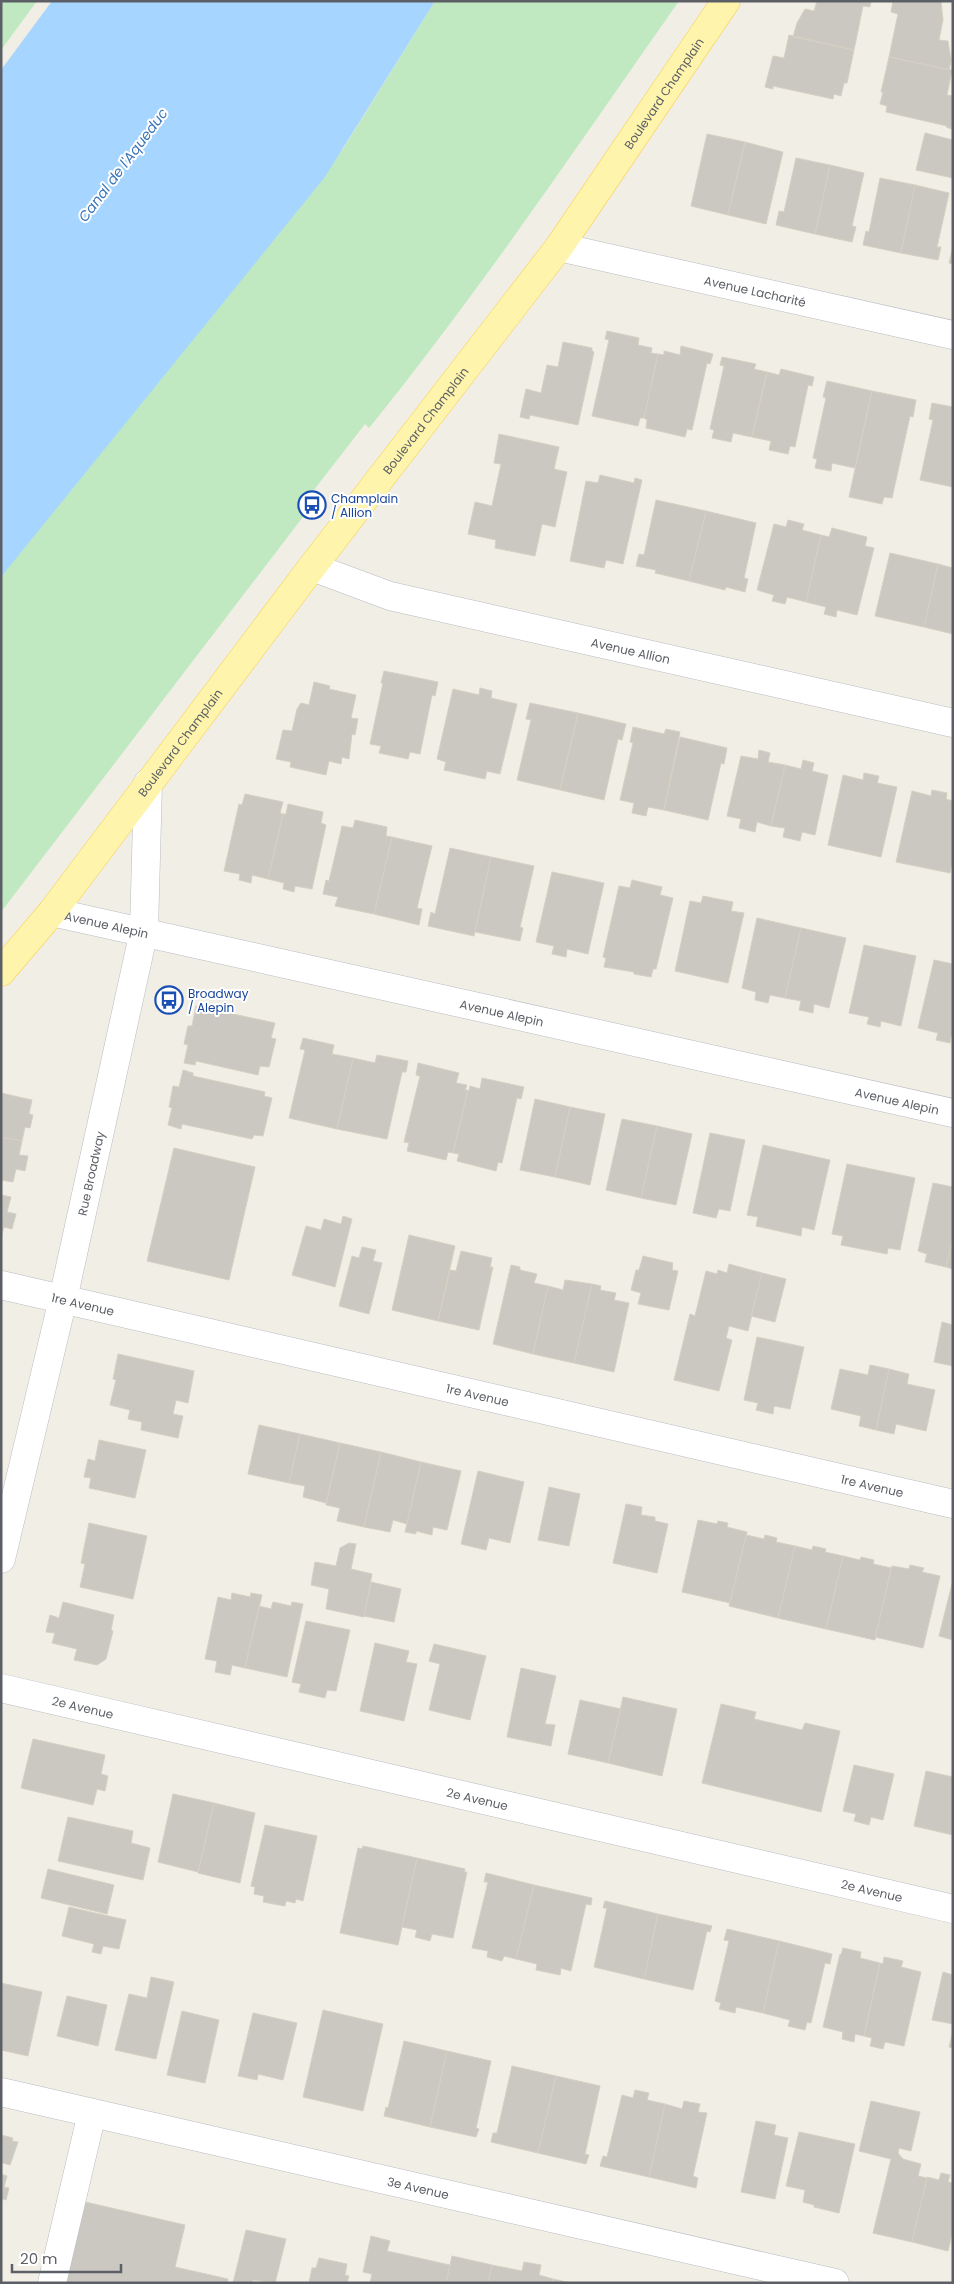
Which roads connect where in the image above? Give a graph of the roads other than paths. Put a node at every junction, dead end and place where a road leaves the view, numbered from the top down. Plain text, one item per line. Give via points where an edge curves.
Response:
1 (726, 1) edge
2 (559, 247) junction
3 (953, 336) edge
4 (312, 567) junction
5 (953, 723) edge
6 (148, 783) junction
7 (52, 912) junction
8 (144, 931) junction
9 (1, 972) edge
10 (953, 1113) edge
11 (1, 1285) edge
12 (64, 1299) junction
13 (953, 1504) edge
14 (1, 1559) edge
15 (1, 1688) edge
16 (953, 1909) edge
17 (1, 2092) edge
18 (92, 2113) junction
19 (52, 2283) edge
20 (835, 2283) edge

1 - 2 main road, Boulevard Champlain
2 - 3 street, Avenue Lacharité
2 - 4 main road, Boulevard Champlain
4 - 5 street, Avenue Allion via 390,596
4 - 6 main road, Boulevard Champlain
6 - 7 main road, Boulevard Champlain
6 - 8 street, Rue Broadway
7 - 8 street, Avenue Alepin
7 - 9 main road, Boulevard Champlain
8 - 10 street, Avenue Alepin
8 - 12 street, Rue Broadway
11 - 12 street, 1re Avenue
12 - 13 street, 1re Avenue
12 - 14 street, Rue Broadway
15 - 16 street, 2e Avenue
17 - 18 street, 3e Avenue
18 - 19 street
18 - 20 street, 3e Avenue

